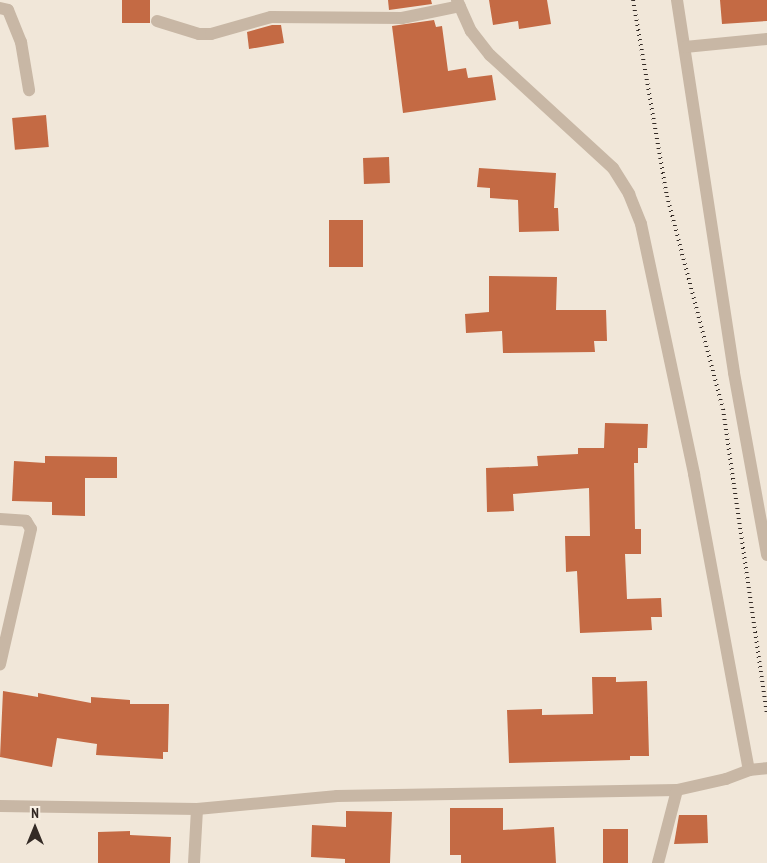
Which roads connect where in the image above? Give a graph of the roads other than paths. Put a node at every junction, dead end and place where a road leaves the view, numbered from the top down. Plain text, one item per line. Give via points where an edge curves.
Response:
1 (677, 0) edge
2 (459, 3) edge
3 (0, 8) edge
4 (157, 21) dead end
5 (767, 40) edge
6 (685, 47) junction
7 (29, 90) dead end
8 (0, 519) edge
9 (767, 555) edge
10 (0, 664) edge
11 (767, 768) edge
12 (749, 770) junction
13 (677, 790) junction
14 (0, 806) edge
15 (197, 809) junction
16 (194, 863) edge
17 (658, 863) edge

1 - 6 street
2 - 4 street via 402,18 271,17 211,34 199,34
2 - 12 street via 470,31 490,55 612,168 629,194 641,224 694,474
3 - 7 street via 8,10 21,42
5 - 6 street
6 - 9 street via 734,373
8 - 10 street via 26,521 31,529
11 - 12 street
12 - 13 street via 726,779
13 - 15 street via 337,796
13 - 17 street
14 - 15 street
15 - 16 street

